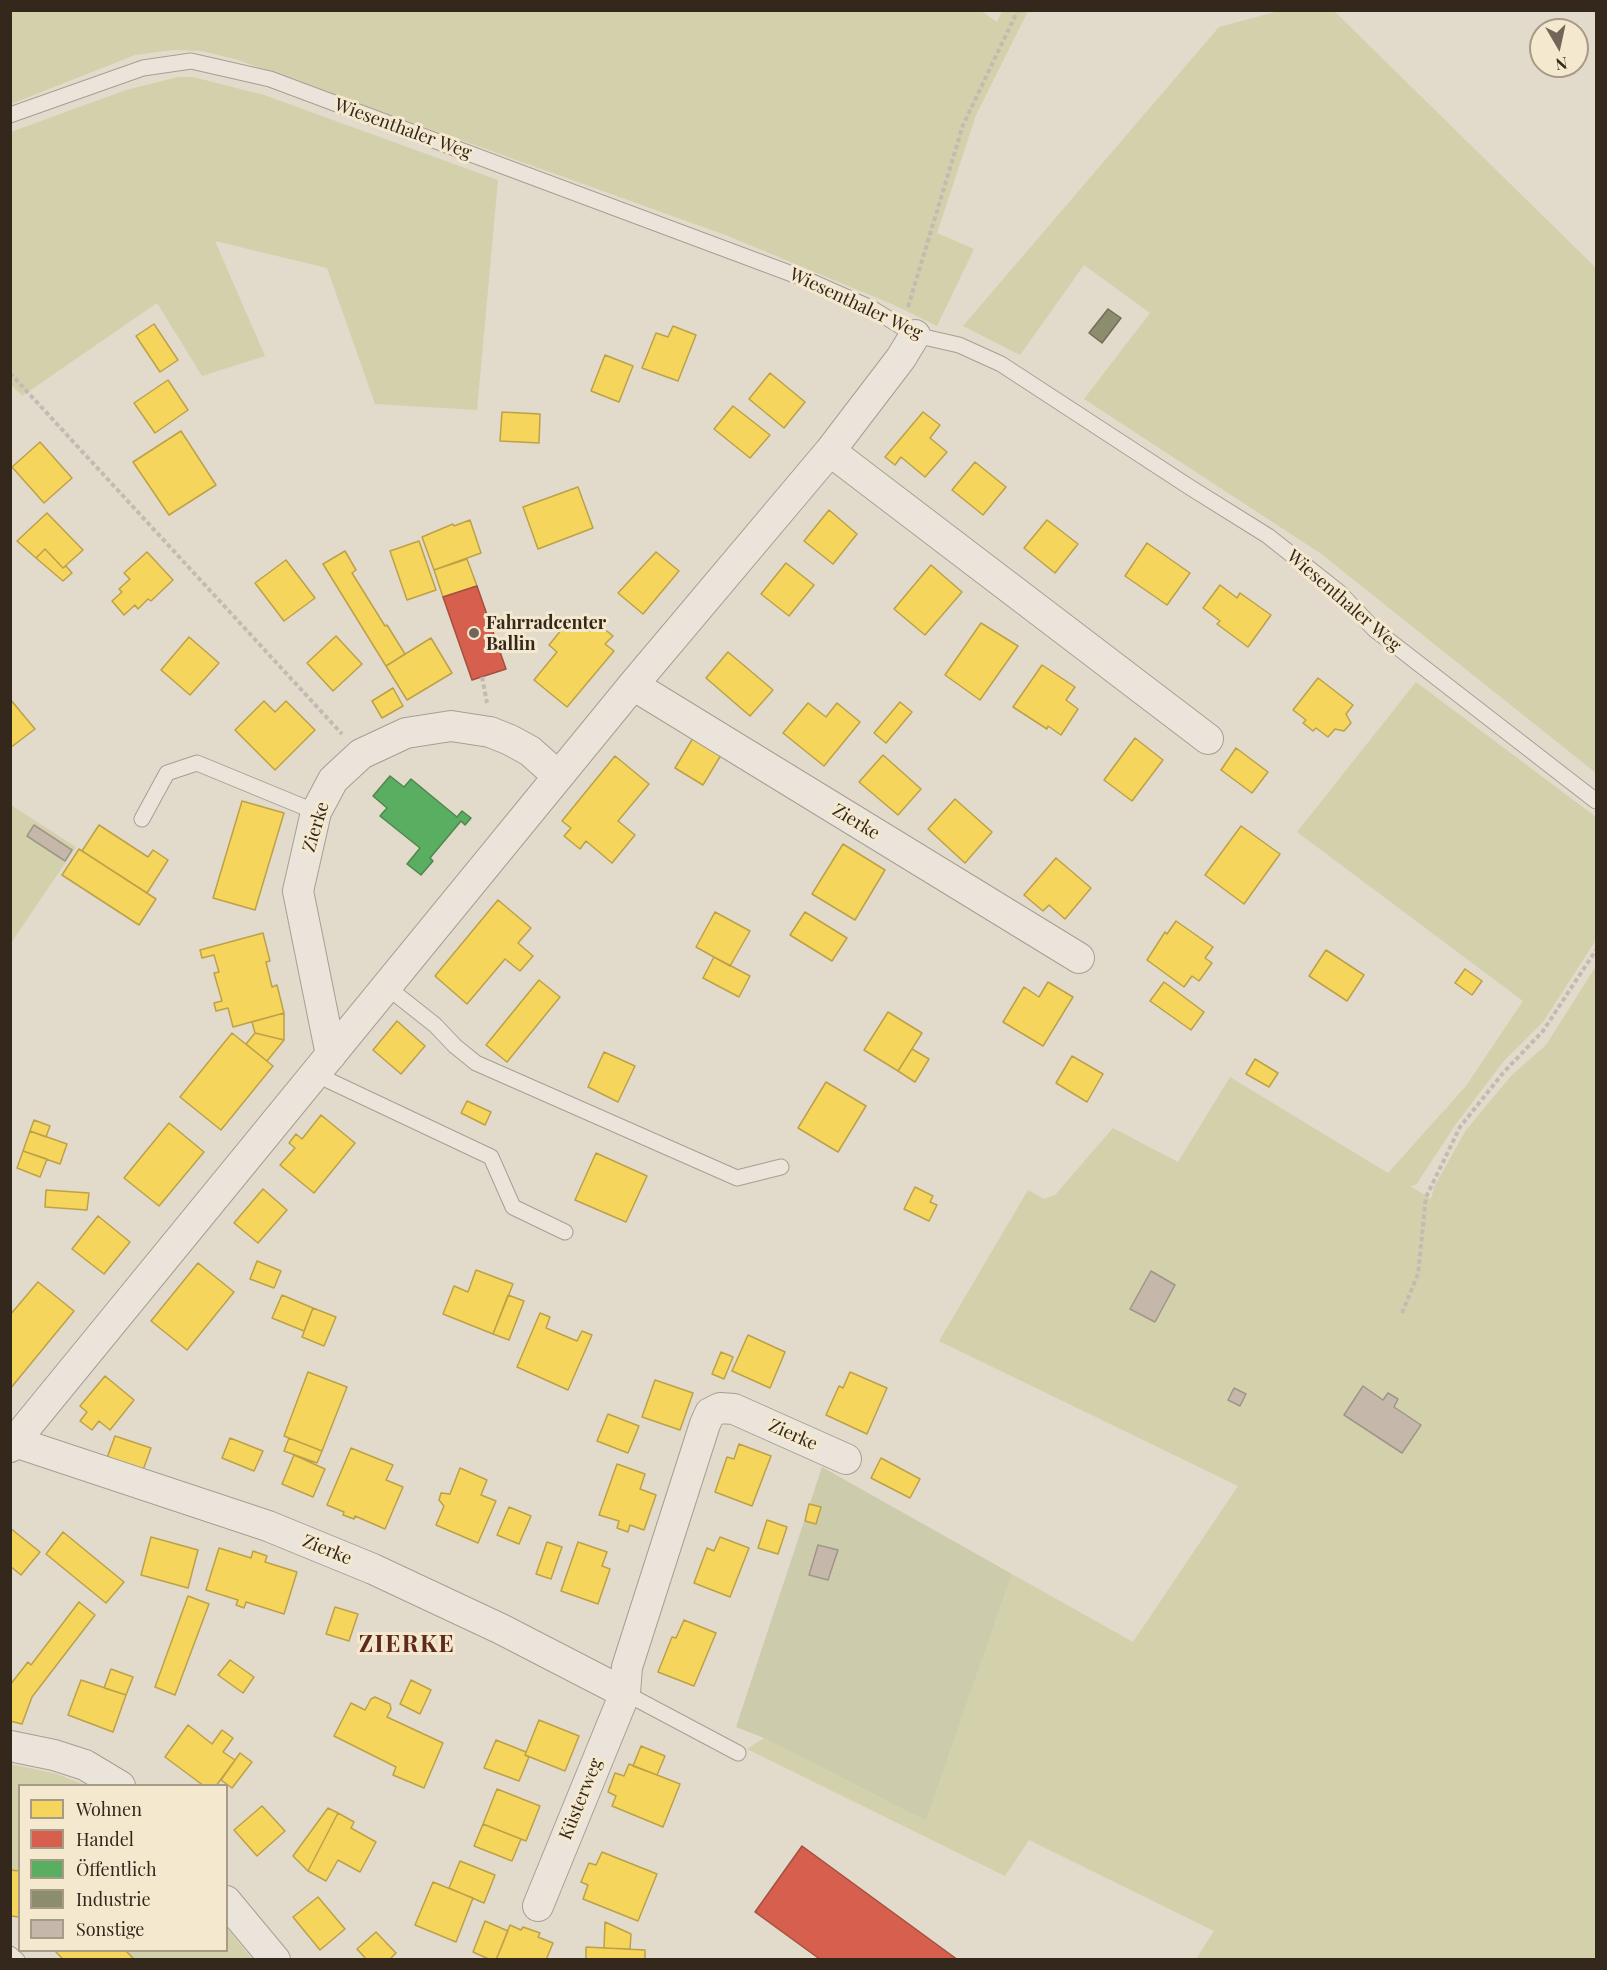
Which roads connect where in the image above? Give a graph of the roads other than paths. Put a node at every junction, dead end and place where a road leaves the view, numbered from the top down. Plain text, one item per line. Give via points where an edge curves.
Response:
1 (10, 115) edge
2 (915, 335) junction
3 (830, 451) junction
4 (633, 685) junction
5 (1208, 739) dead end
6 (558, 776) junction
7 (1596, 801) edge
8 (316, 812) junction
9 (142, 819) dead end
10 (1079, 958) dead end
11 (387, 987) junction
12 (323, 1065) junction
13 (781, 1167) dead end
14 (565, 1232) dead end
15 (13, 1445) edge
16 (846, 1459) dead end
17 (625, 1693) junction
18 (10, 1746) edge
19 (738, 1753) dead end
20 (118, 1784) edge
21 (228, 1903) edge
22 (537, 1906) dead end
23 (10, 1954) edge
24 (18, 1959) edge
25 (275, 1959) edge

1 - 2 lane, Wiesenthaler Weg via 143,68 191,61 270,80 808,280 871,308
2 - 3 street, Zierke
2 - 7 lane, Wiesenthaler Weg via 959,345 1001,364 1268,536 1340,592 1374,629
3 - 4 street, Zierke
3 - 5 street
4 - 6 street, Zierke
4 - 10 street, Zierke
6 - 8 street, Zierke via 510,740 490,732 451,726 406,733 361,754 333,780
6 - 11 street, Zierke
8 - 9 lane via 197,763 167,774
8 - 12 street, Zierke via 298,891
11 - 12 street, Zierke
11 - 13 lane via 476,1063 737,1178
12 - 14 lane via 491,1157 513,1207
12 - 15 street, Zierke
15 - 17 street, Zierke via 268,1526 373,1569
16 - 17 street, Zierke via 734,1409 720,1408 710,1413 627,1667
17 - 19 lane, Zierke
17 - 22 street, Küsterweg
18 - 20 street via 85,1765
21 - 25 street
23 - 24 lane

